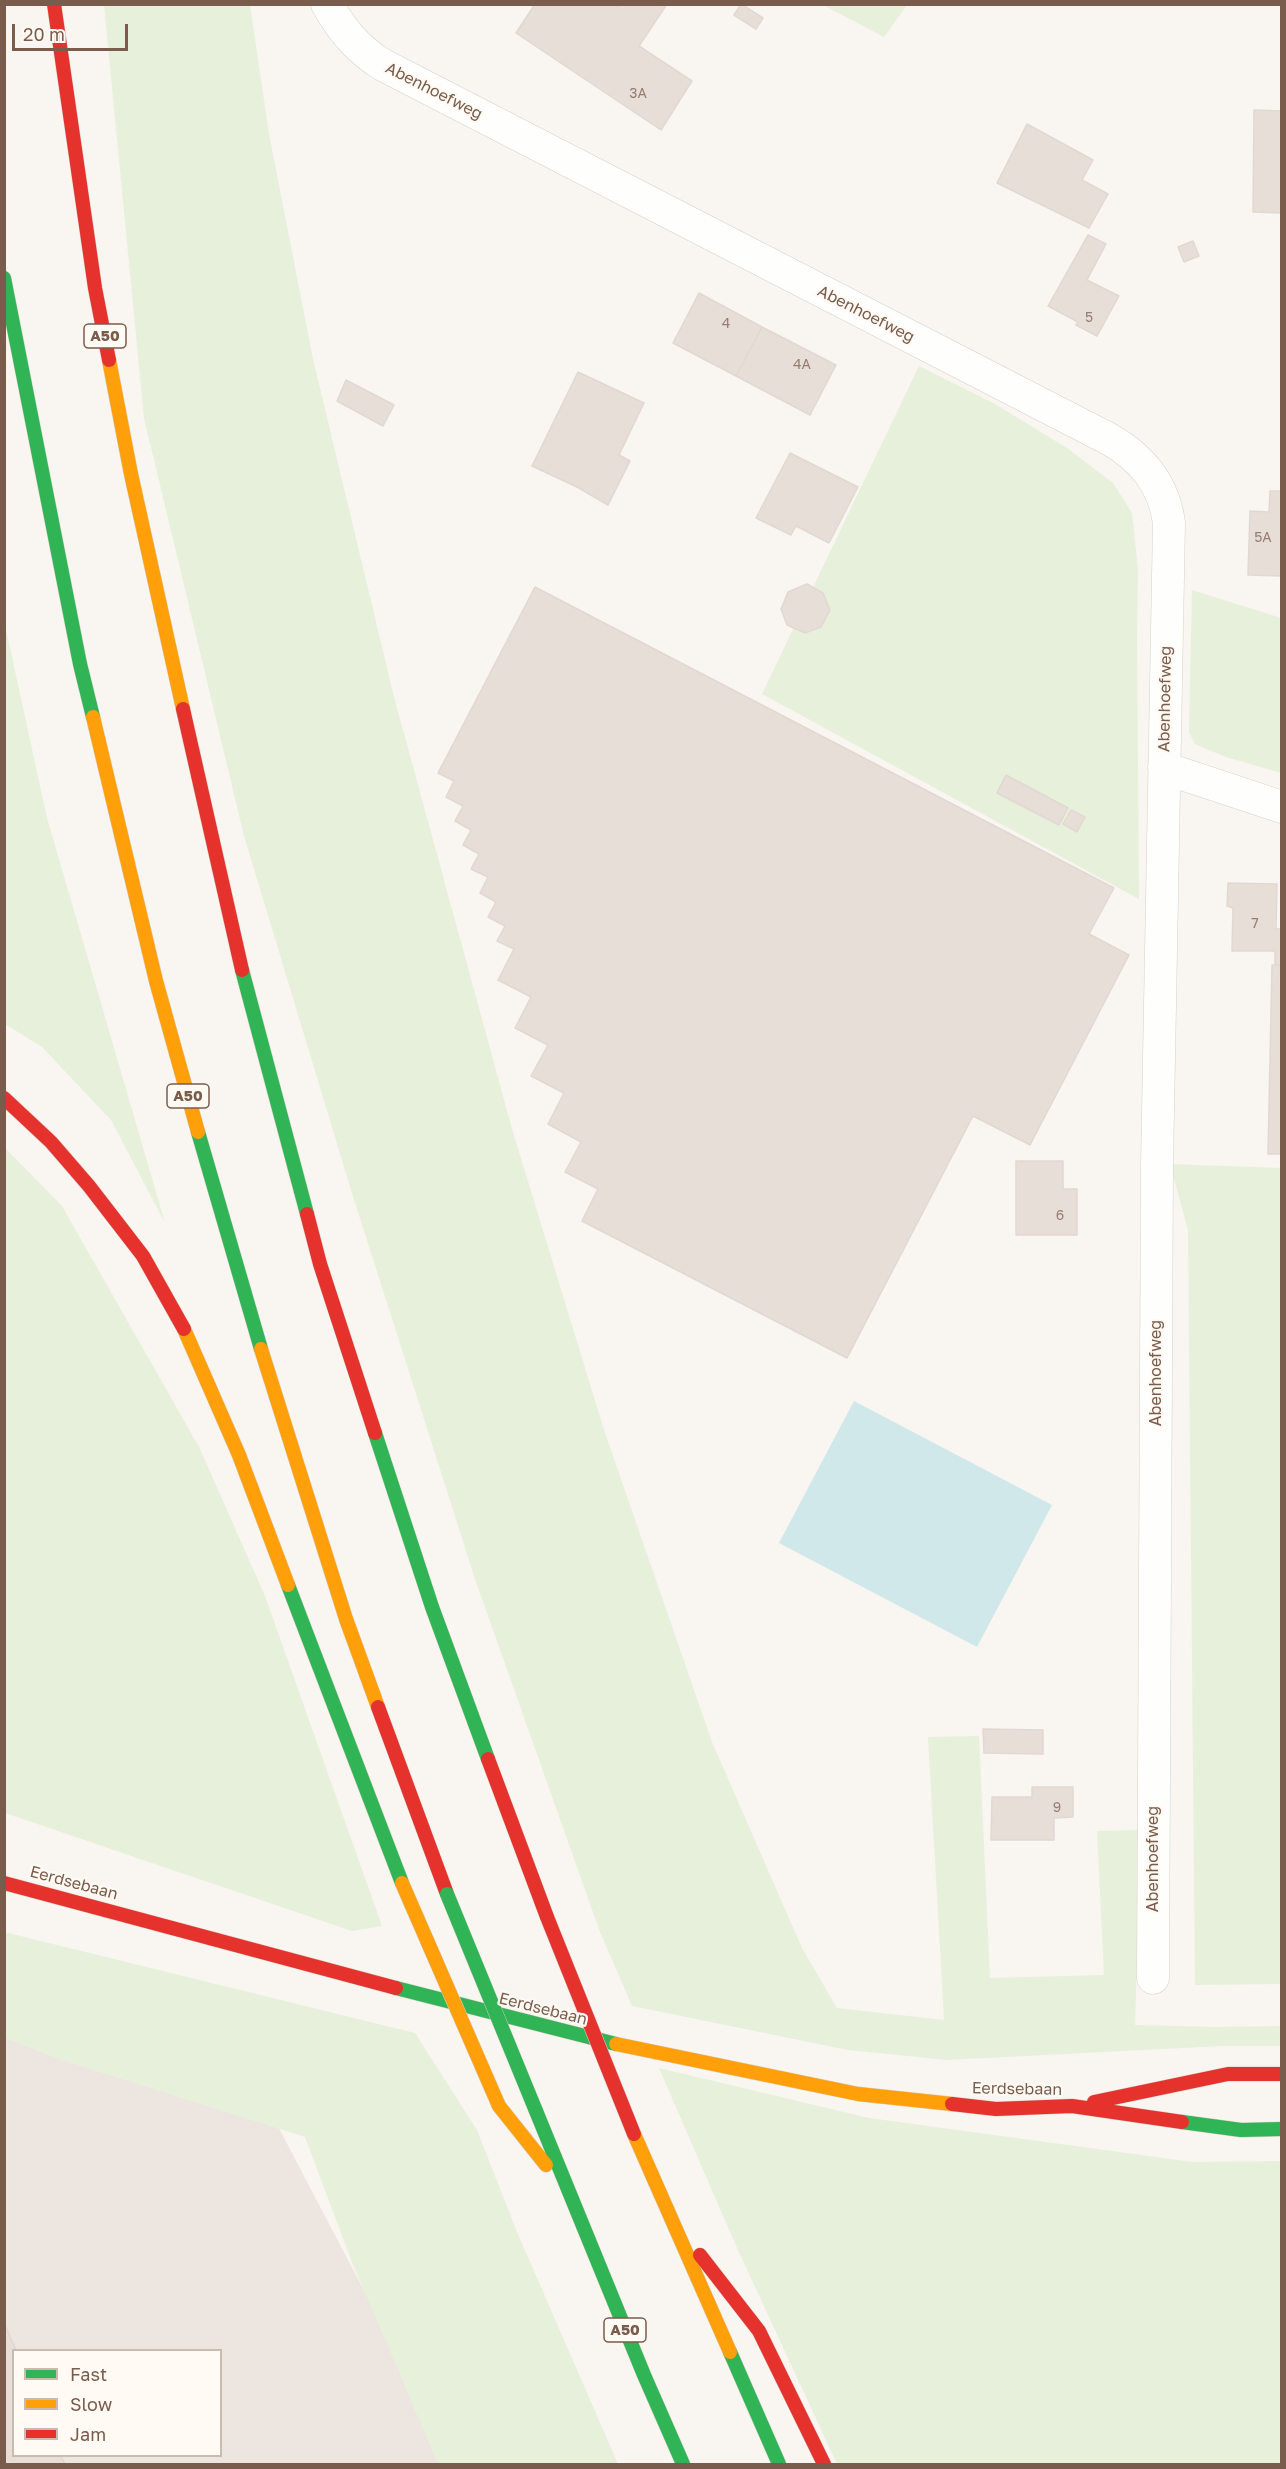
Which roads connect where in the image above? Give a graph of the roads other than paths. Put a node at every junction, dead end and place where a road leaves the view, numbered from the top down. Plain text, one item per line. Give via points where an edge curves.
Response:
1 (54, 4) edge
2 (327, 4) edge
3 (4, 278) edge
4 (1164, 768) junction
5 (1281, 807) edge
6 (4, 1098) edge
7 (8, 1882) edge
8 (1153, 1978) dead end
9 (1281, 2073) edge
10 (1072, 2106) junction
11 (1281, 2129) edge
12 (570, 2195) junction
13 (671, 2218) junction
14 (683, 2464) edge
15 (779, 2464) edge
16 (824, 2464) edge

1 - 13 main road, A50, bridge via 95,288 131,474 240,964 320,1264 432,1607 547,1917
2 - 4 street, Abenhoefweg via 350,38 383,65 1135,456 1154,478 1169,523
3 - 12 main road, A50, bridge via 80,664 156,981 243,1296 346,1619 447,1894
4 - 5 street, Abenhoefweg
4 - 8 street, Abenhoefweg via 1157,1177
6 - 12 main road, A50, bridge via 51,1142 89,1186 143,1256 186,1332 238,1455 402,1883 499,2106
7 - 10 main road, Eerdsebaan via 371,1982 636,2049 858,2094 996,2109
9 - 10 main road, Eerdsebaan via 1228,2074
10 - 11 main road, Eerdsebaan via 1241,2130
12 - 14 main road, A50
13 - 15 main road, A50
13 - 16 main road, A50 via 759,2331

